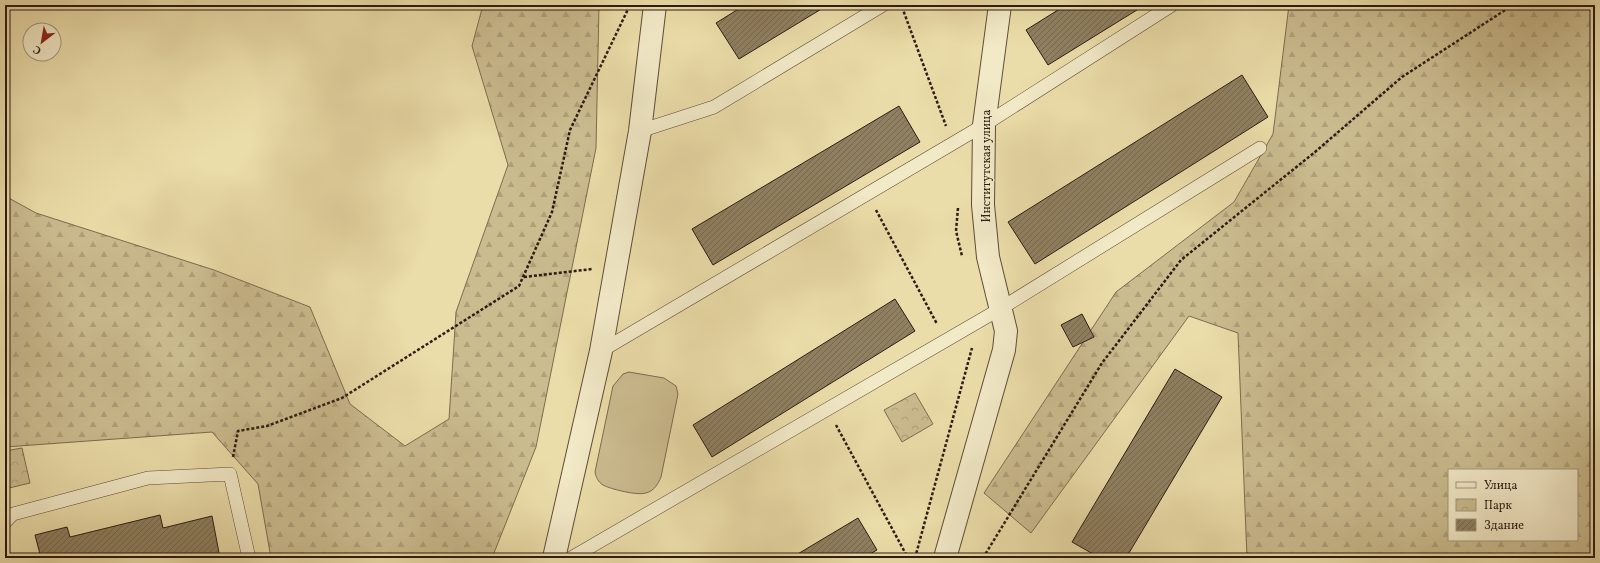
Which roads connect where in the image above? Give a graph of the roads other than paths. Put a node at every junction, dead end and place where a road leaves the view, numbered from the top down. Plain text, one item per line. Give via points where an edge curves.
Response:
1 (655, 5) edge
2 (883, 5) edge
3 (1000, 5) edge
4 (1172, 5) edge
5 (984, 125) junction
6 (640, 131) junction
7 (1260, 148) dead end
8 (1000, 309) junction
9 (601, 351) junction
10 (5, 522) edge
11 (250, 558) edge
12 (554, 558) edge
13 (572, 558) edge
14 (945, 558) edge

1 - 6 street
2 - 6 lane via 714,107
3 - 5 street, Институтская улица
4 - 5 lane
5 - 8 street, Институтская улица via 983,205 988,257
5 - 9 lane
6 - 9 street
7 - 8 lane
8 - 13 lane
8 - 14 street, Институтская улица via 1006,331 1004,350
9 - 12 street
10 - 11 lane via 13,514 148,478 230,474

